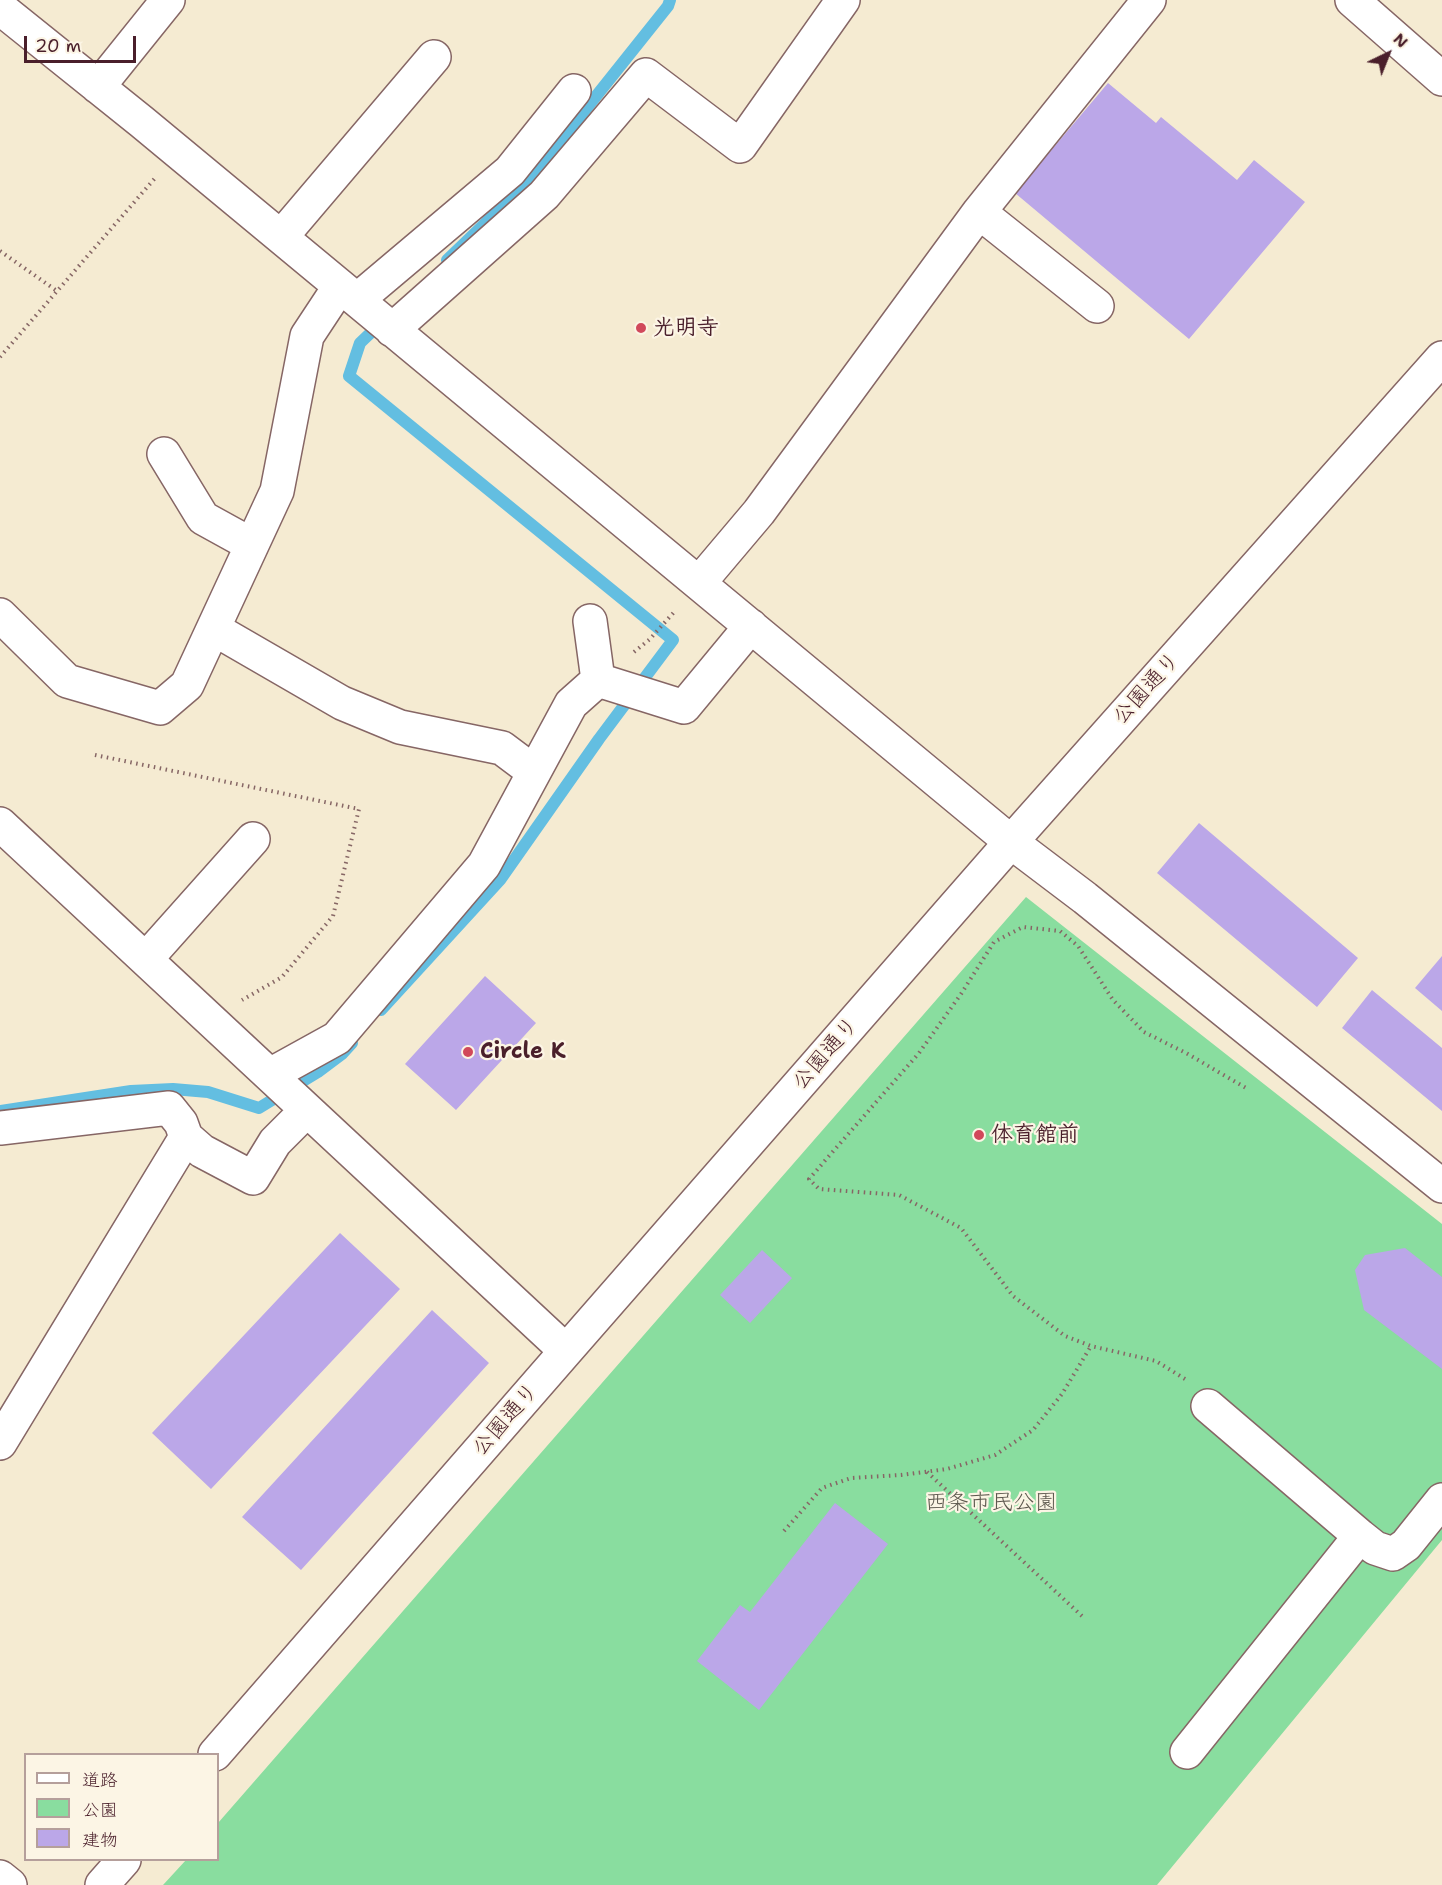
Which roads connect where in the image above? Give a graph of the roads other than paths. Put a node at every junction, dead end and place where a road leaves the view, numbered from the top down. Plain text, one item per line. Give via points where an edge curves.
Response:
1 (168, 0) edge
2 (843, 0) edge
3 (1149, 0) edge
4 (1352, 0) edge
5 (0, 8) edge
6 (434, 57) dead end
7 (1442, 79) edge
8 (98, 87) junction
9 (574, 92) dead end
10 (979, 212) junction
11 (281, 237) junction
12 (353, 297) junction
13 (1097, 306) dead end
14 (391, 329) junction
15 (1442, 358) edge
16 (164, 454) dead end
17 (252, 545) junction
18 (699, 583) junction
19 (0, 615) edge
20 (591, 621) dead end
21 (751, 626) junction
22 (214, 629) junction
23 (598, 680) junction
24 (534, 772) junction
25 (0, 824) edge
26 (253, 839) dead end
27 (1011, 842) junction
28 (146, 959) junction
29 (270, 1075) junction
30 (307, 1110) junction
31 (0, 1128) edge
32 (186, 1137) junction
33 (1442, 1186) edge
34 (566, 1351) junction
35 (1208, 1406) dead end
36 (0, 1443) edge
37 (1442, 1500) edge
38 (1360, 1536) junction
39 (1187, 1752) dead end
40 (217, 1753) edge
41 (123, 1861) edge
42 (0, 1877) edge
43 (10, 1885) edge
44 (102, 1885) edge

1 - 8 street
2 - 14 street via 740,146 646,75 544,195
3 - 10 street
4 - 7 street
5 - 8 street
6 - 11 street
8 - 11 street
9 - 12 street via 510,171
10 - 13 street
10 - 18 street via 759,512
11 - 12 street
12 - 14 street
12 - 17 street via 307,336 277,491
14 - 18 street
15 - 27 street, 公園通り
16 - 17 street via 203,518
17 - 22 street
18 - 21 street
19 - 22 street via 67,681 160,708 187,685
20 - 23 street
21 - 23 street via 684,707
21 - 27 street
22 - 24 street via 342,703 400,728 502,748
23 - 24 street via 571,704
24 - 29 street via 484,865 338,1038
25 - 28 street
26 - 28 street
27 - 33 street
27 - 34 street, 公園通り
28 - 29 street
29 - 30 street
30 - 32 street via 275,1142 253,1178 202,1151
30 - 34 street
31 - 32 street via 169,1108
32 - 36 street
34 - 40 street, 公園通り
35 - 38 street
37 - 38 street via 1406,1545 1393,1554 1375,1548
38 - 39 street
41 - 44 street
42 - 43 street

